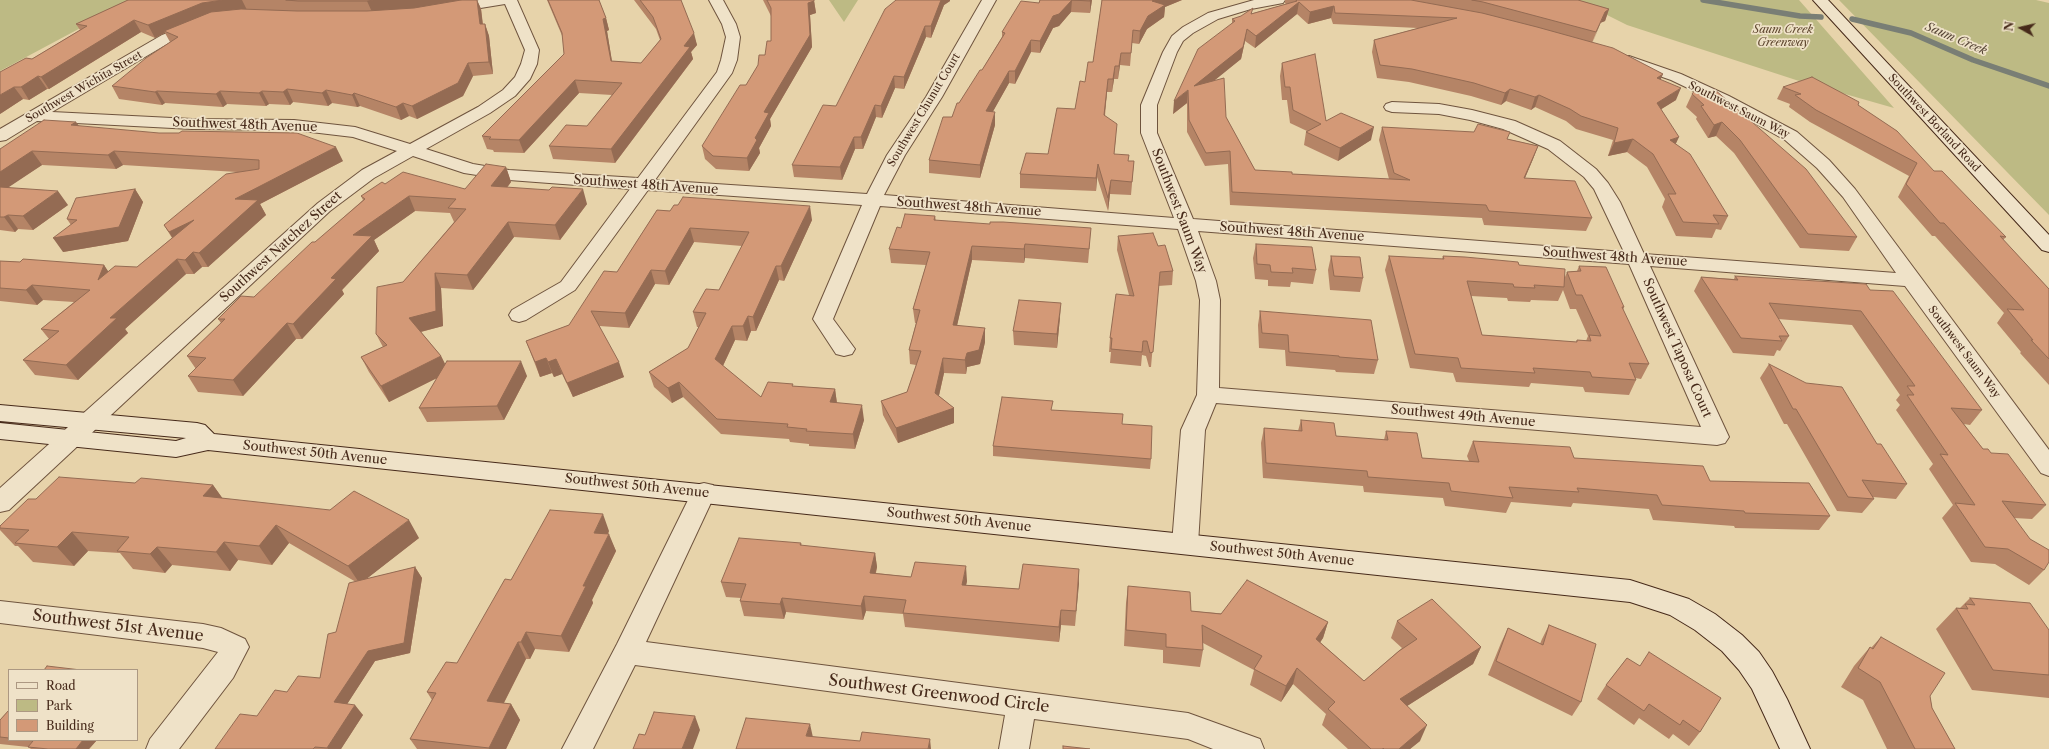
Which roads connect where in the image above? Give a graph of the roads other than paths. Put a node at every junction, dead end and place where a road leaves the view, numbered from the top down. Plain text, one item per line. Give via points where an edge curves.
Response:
1 (504, 0) edge
2 (510, 0) edge
3 (716, 0) edge
4 (989, 0) edge
5 (1278, 0) edge
6 (1820, 0) edge
7 (434, 12) edge
8 (208, 22) edge
9 (1606, 53) edge
10 (1392, 107) dead end
11 (33, 116) junction
12 (0, 136) edge
13 (411, 150) junction
14 (641, 185) junction
15 (873, 200) junction
16 (1186, 224) junction
17 (2042, 230) edge
18 (2049, 246) edge
19 (1637, 259) junction
20 (1911, 280) junction
21 (519, 314) dead end
22 (844, 349) dead end
23 (1208, 395) junction
24 (0, 413) edge
25 (92, 420) junction
26 (0, 430) edge
27 (1717, 437) joint
28 (72, 438) junction
29 (208, 442) junction
30 (2049, 467) edge
31 (704, 492) junction
32 (0, 503) edge
33 (1185, 544) junction
34 (0, 612) edge
35 (627, 652) junction
36 (1021, 705) junction
37 (161, 749) edge
38 (577, 749) edge
39 (1014, 749) edge
40 (1249, 749) edge
41 (1795, 749) edge

1 - 7 street
2 - 13 street, Southwest Natchez Street via 532,50 522,79 496,103
3 - 14 street via 733,37 724,73
4 - 15 street, Southwest Chunut Court via 934,98 896,155
5 - 16 street, Southwest Saum Way via 1249,5 1214,16 1188,30 1177,39 1154,90 1149,105 1149,133
6 - 17 street, Southwest Borland Road
8 - 11 street, Southwest Wichita Street via 167,38
9 - 20 street, Southwest Saum Way via 1676,78 1723,99 1792,136 1823,164 1849,193
10 - 19 street, Southwest Taposa Court via 1439,109 1472,115 1509,125 1554,145 1590,173 1602,187
11 - 12 street, Southwest Wichita Street
11 - 13 street, Southwest 48th Avenue via 192,124 294,125 355,132
13 - 14 street, Southwest 48th Avenue via 485,172
13 - 25 street, Southwest Natchez Street via 347,188 307,221
14 - 15 street, Southwest 48th Avenue
14 - 21 street via 568,286
15 - 16 street, Southwest 48th Avenue
15 - 22 street, Southwest Chunut Court via 823,319
16 - 19 street, Southwest 48th Avenue
16 - 23 street, Southwest Saum Way via 1210,300
17 - 18 street, Southwest Borland Road
19 - 20 street, Southwest 48th Avenue
19 - 27 street, Southwest Taposa Court
20 - 30 street, Southwest Saum Way
23 - 27 street, Southwest 49th Avenue
23 - 33 street, Southwest Saum Way via 1193,430
24 - 25 street
25 - 28 street, Southwest Natchez Street
25 - 29 street via 197,431
26 - 28 street, Southwest 50th Avenue
28 - 29 street, Southwest 50th Avenue via 176,449
28 - 32 street, Southwest Natchez Street
29 - 31 street, Southwest 50th Avenue
31 - 33 street, Southwest 50th Avenue
31 - 35 street
33 - 41 street, Southwest 50th Avenue via 1630,591 1679,607 1705,622 1732,643 1753,667 1777,708
34 - 37 street, Southwest 51st Avenue via 203,636 221,640 235,647 224,669
35 - 36 street, Southwest Greenwood Circle
35 - 38 street
36 - 39 street
36 - 40 street, Southwest Greenwood Circle via 1188,726

